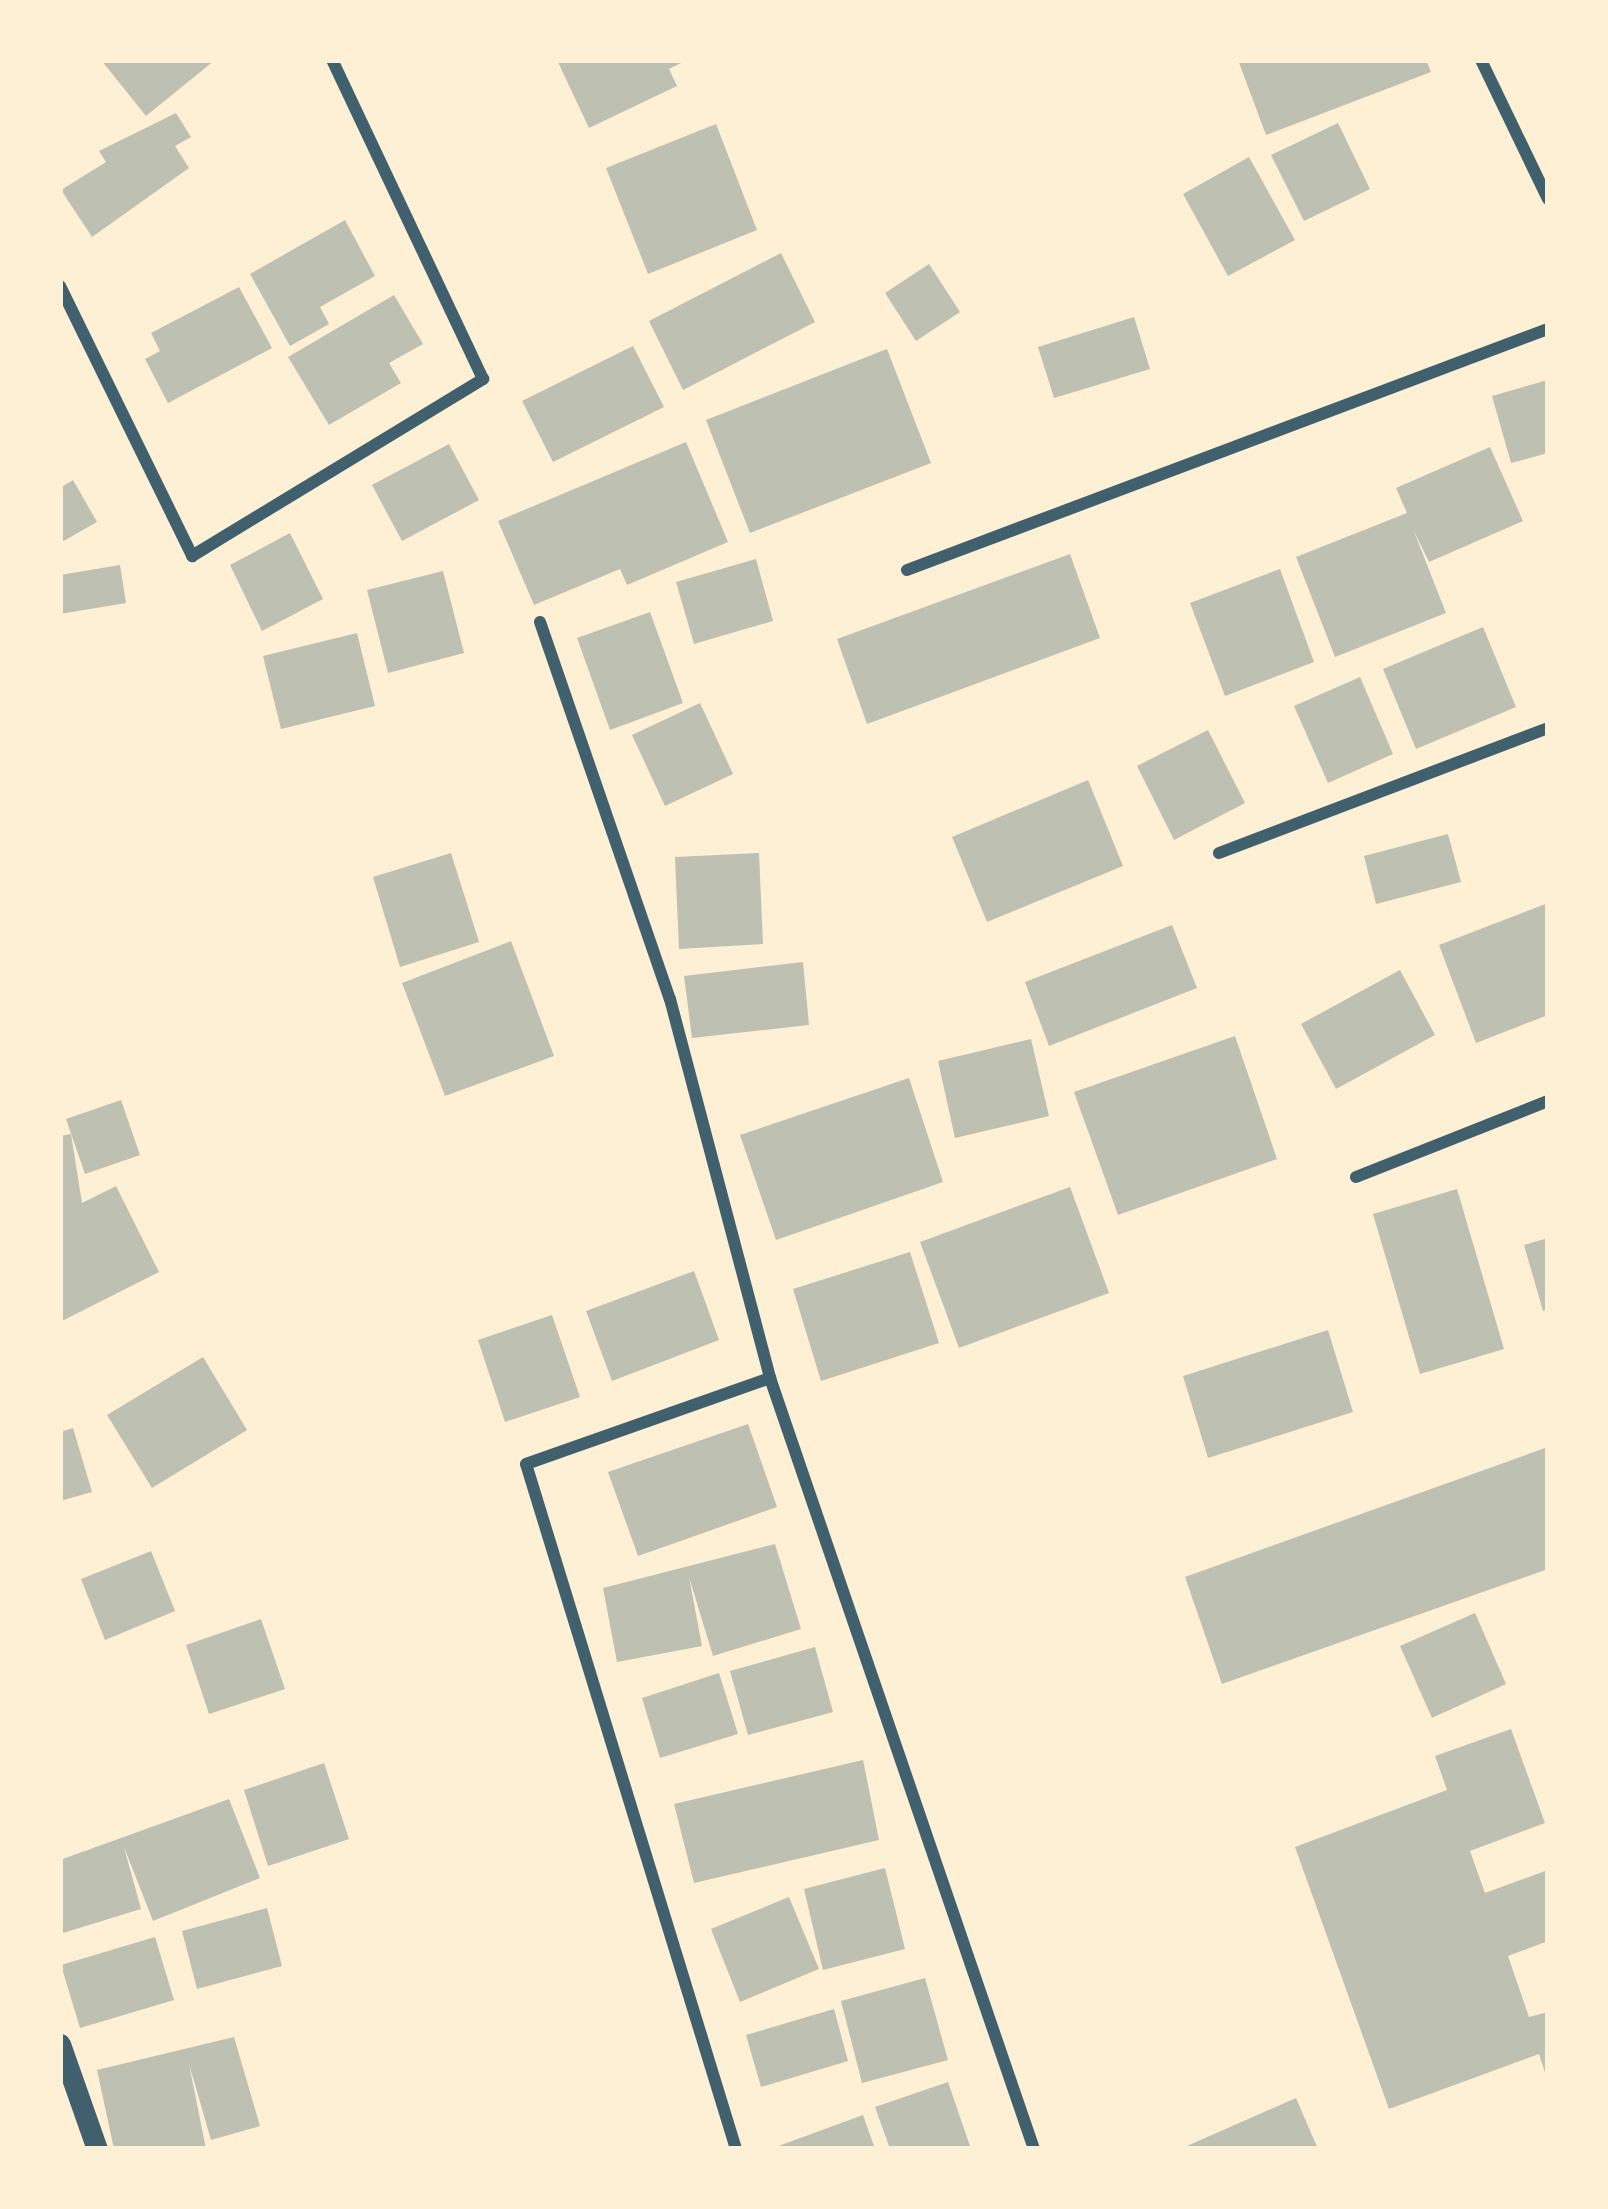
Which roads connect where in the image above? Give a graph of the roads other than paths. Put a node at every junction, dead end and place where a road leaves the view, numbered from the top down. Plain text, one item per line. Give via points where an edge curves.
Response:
1 (332, 60) edge
2 (1481, 60) edge
3 (1548, 199) edge
4 (60, 286) edge
5 (1548, 329) edge
6 (908, 570) dead end
7 (540, 622) dead end
8 (1548, 728) edge
9 (1219, 853) dead end
10 (1548, 1101) edge
11 (1356, 1177) dead end
12 (770, 1378) junction
13 (60, 2044) edge
14 (97, 2149) edge
15 (736, 2149) edge
16 (1034, 2149) edge

1 - 4 street via 483,379 192,556
2 - 3 street
5 - 6 street
7 - 12 street via 670,999
8 - 9 street
10 - 11 street
12 - 15 street via 526,1463
12 - 16 street
13 - 14 street

